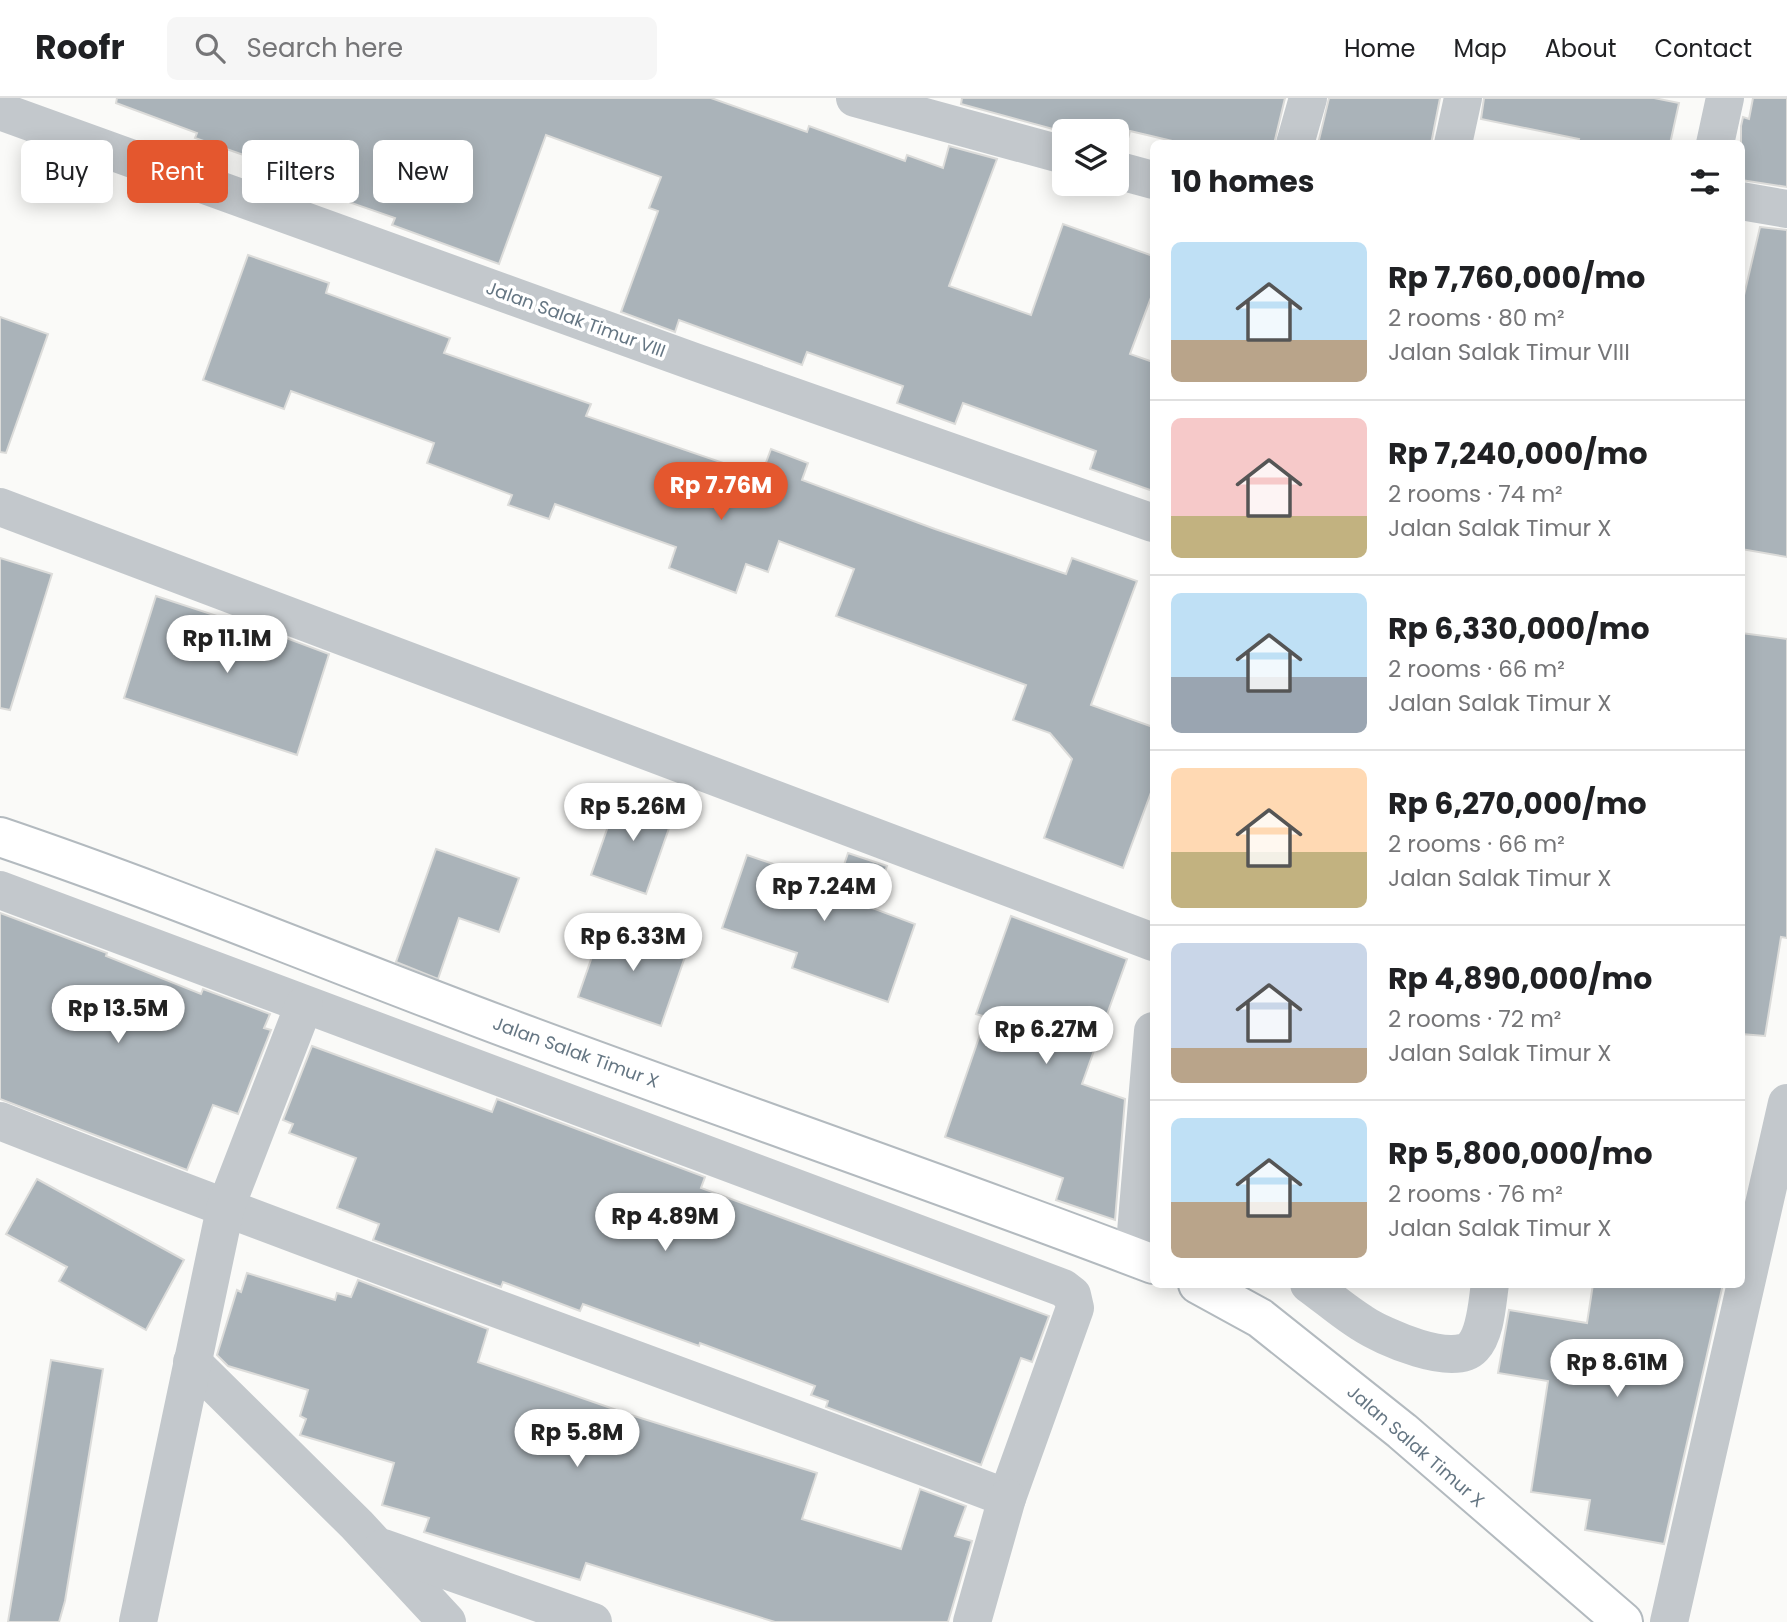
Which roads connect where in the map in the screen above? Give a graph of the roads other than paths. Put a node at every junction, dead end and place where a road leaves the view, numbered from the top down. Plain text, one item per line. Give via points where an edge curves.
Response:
1 (855, 98) edge
2 (1308, 98) edge
3 (1463, 98) edge
4 (1725, 98) edge
5 (0, 111) edge
6 (1296, 140) edge
7 (1454, 140) edge
8 (1716, 140) edge
9 (1052, 152) edge
10 (1129, 174) edge
11 (1150, 179) edge
12 (1745, 202) edge
13 (1787, 209) edge
14 (0, 507) edge
15 (1150, 522) edge
16 (0, 838) edge
17 (0, 890) edge
18 (1150, 941) edge
19 (304, 1006) junction
20 (1787, 1103) edge
21 (1150, 1107) edge
22 (0, 1121) edge
23 (225, 1209) junction
24 (1144, 1260) edge
25 (1205, 1288) edge
26 (1314, 1288) edge
27 (1489, 1288) edge
28 (1745, 1288) edge
29 (1745, 1288) edge
30 (189, 1378) junction
31 (1007, 1498) junction
32 (377, 1547) junction
33 (138, 1622) edge
34 (447, 1622) edge
35 (593, 1622) edge
36 (972, 1622) edge
37 (1623, 1622) edge
38 (1669, 1622) edge

1 - 9 street
2 - 6 street
3 - 7 street
4 - 8 street
5 - 15 street, Jalan Salak Timur VIII
10 - 11 street
12 - 13 street
14 - 18 street
16 - 24 street, Jalan Salak Timur X via 111,875 514,1031
17 - 19 street
19 - 23 street
19 - 31 street via 1063,1288 1072,1295 1075,1308
20 - 28 street
21 - 24 street
22 - 23 street
23 - 30 street
23 - 31 street
25 - 37 street, Jalan Salak Timur X via 1270,1326 1402,1431
26 - 27 street via 1364,1325 1441,1356 1461,1355 1473,1348 1480,1337
29 - 38 street
30 - 32 street
30 - 33 street
31 - 36 street
32 - 34 street
32 - 35 street

